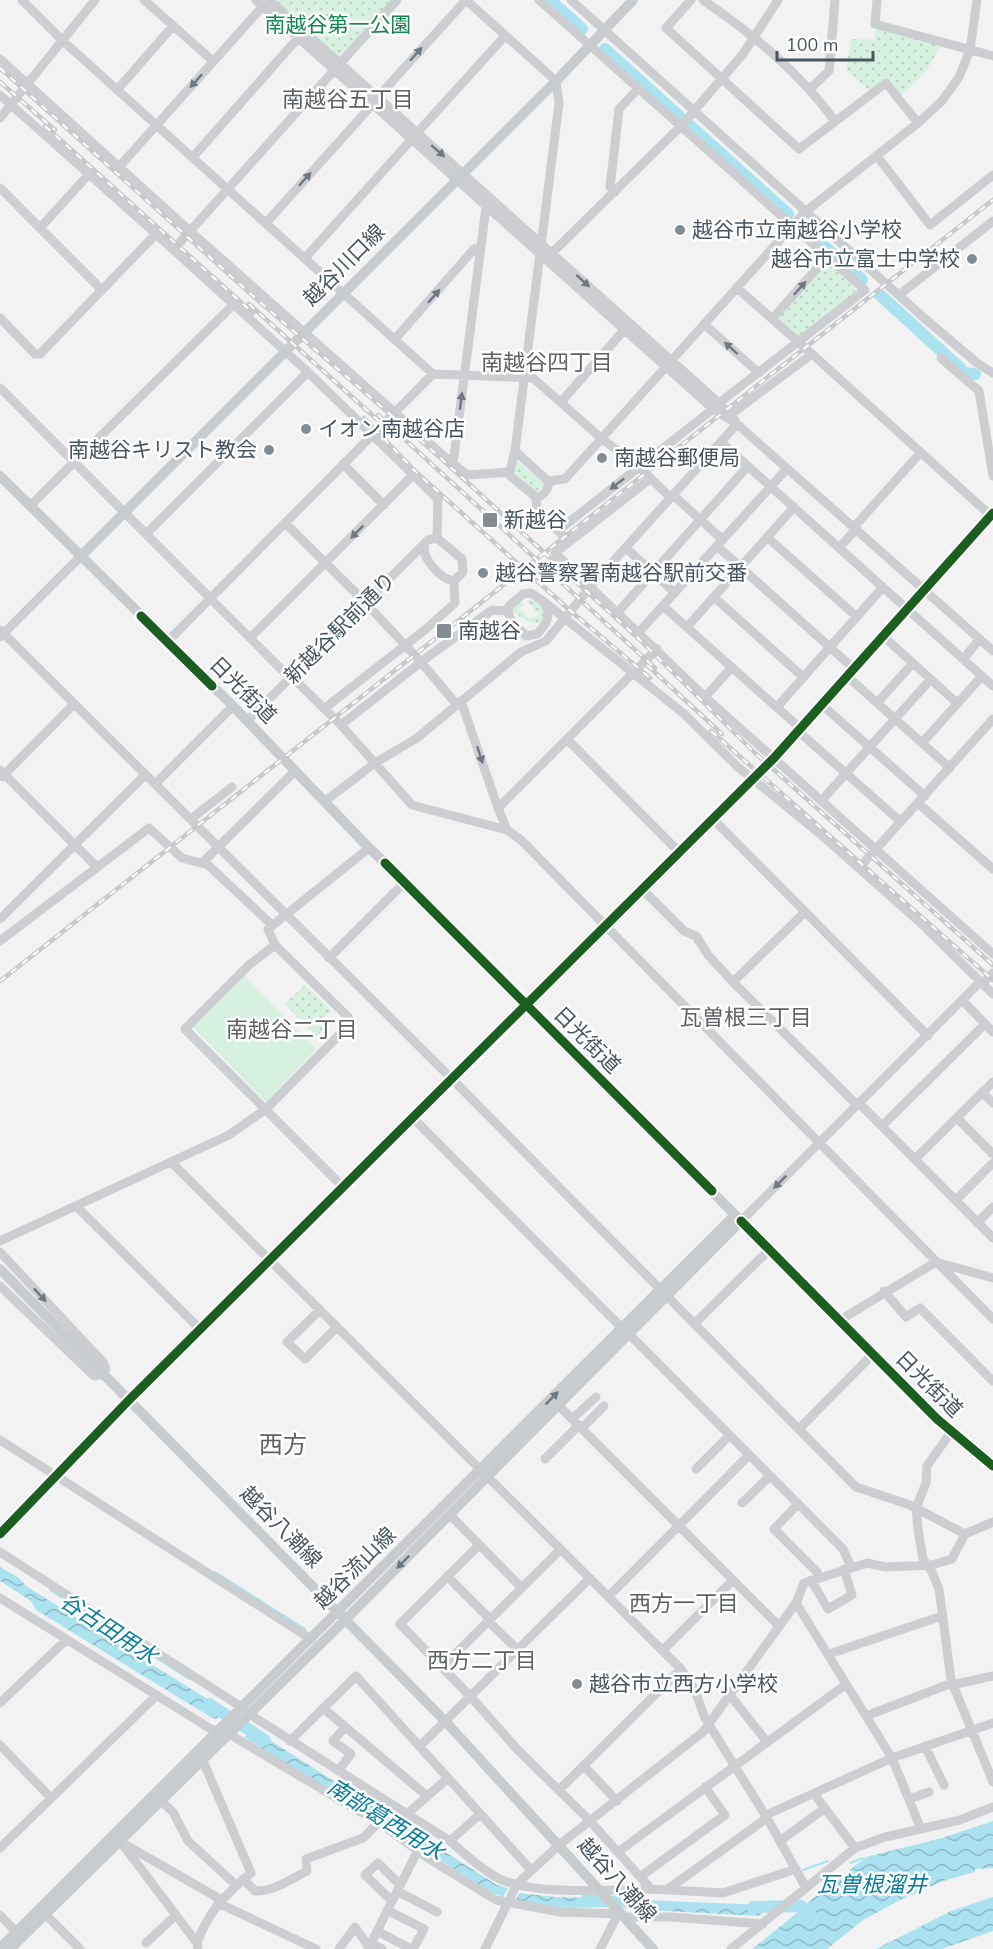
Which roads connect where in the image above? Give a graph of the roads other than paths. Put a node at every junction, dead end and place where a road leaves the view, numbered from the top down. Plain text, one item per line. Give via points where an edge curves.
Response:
1 (21, 0) edge
2 (95, 0) edge
3 (144, 0) edge
4 (397, 0) edge
5 (466, 0) edge
6 (539, 0) edge
7 (571, 0) edge
8 (633, 0) edge
9 (691, 0) edge
10 (703, 0) edge
11 (778, 0) edge
12 (835, 0) edge
13 (877, 0) edge
14 (978, 0) edge
15 (262, 2) edge
16 (173, 26) junction
17 (604, 30) junction
18 (505, 36) junction
19 (755, 36) junction
20 (298, 38) junction
21 (63, 41) junction
22 (590, 45) junction
23 (970, 50) junction
24 (993, 56) edge
25 (0, 59) edge
26 (213, 61) junction
27 (336, 67) junction
28 (721, 79) junction
29 (556, 81) junction
30 (27, 85) junction
31 (811, 88) junction
32 (638, 89) junction
33 (117, 90) junction
34 (0, 95) edge
35 (375, 101) junction
36 (11, 106) junction
37 (692, 111) junction
38 (0, 118) edge
39 (835, 121) junction
40 (918, 123) junction
41 (156, 125) junction
42 (680, 127) junction
43 (414, 136) junction
44 (877, 156) junction
45 (193, 157) junction
46 (119, 167) junction
47 (89, 174) junction
48 (993, 175) edge
49 (460, 177) junction
50 (0, 188) edge
51 (228, 189) junction
52 (615, 192) junction
53 (486, 207) junction
54 (805, 212) junction
55 (993, 221) edge
56 (266, 223) junction
57 (792, 226) junction
58 (40, 228) junction
59 (190, 231) junction
60 (156, 234) junction
61 (542, 243) junction
62 (480, 247) junction
63 (174, 249) junction
64 (552, 253) junction
65 (541, 256) junction
66 (827, 257) junction
67 (305, 258) junction
68 (737, 288) junction
69 (101, 289) junction
70 (344, 294) junction
71 (899, 295) junction
72 (234, 303) junction
73 (0, 318) edge
74 (772, 319) junction
75 (704, 324) junction
76 (624, 330) junction
77 (304, 333) junction
78 (395, 339) junction
79 (798, 342) junction
80 (285, 352) junction
81 (812, 354) junction
82 (941, 358) dead end
83 (993, 361) edge
84 (668, 363) junction
85 (978, 369) edge
86 (308, 372) junction
87 (759, 373) junction
88 (433, 374) junction
89 (464, 374) junction
90 (525, 376) junction
91 (0, 388) edge
92 (561, 402) junction
93 (716, 406) junction
94 (396, 412) junction
95 (730, 415) junction
96 (737, 424) junction
97 (372, 436) junction
98 (601, 438) junction
99 (721, 442) junction
100 (515, 451) junction
101 (921, 452) junction
102 (74, 462) junction
103 (343, 464) junction
104 (453, 464) junction
105 (748, 466) junction
106 (639, 467) junction
107 (508, 472) junction
108 (783, 473) dead end
109 (413, 475) junction
110 (0, 476) edge
111 (993, 476) edge
112 (650, 479) junction
113 (548, 481) junction
114 (771, 486) junction
115 (672, 496) junction
116 (536, 498) junction
117 (384, 505) junction
118 (30, 506) junction
119 (794, 507) junction
120 (125, 513) junction
121 (992, 514) edge
122 (700, 519) junction
123 (285, 523) junction
124 (856, 527) junction
125 (559, 530) junction
126 (147, 533) junction
127 (768, 537) junction
128 (437, 538) junction
129 (570, 541) junction
130 (425, 543) junction
131 (720, 543) junction
132 (626, 548) junction
133 (839, 548) junction
134 (81, 556) junction
135 (427, 559) junction
136 (407, 561) junction
137 (326, 563) junction
138 (741, 567) junction
139 (653, 572) junction
140 (454, 581) junction
141 (591, 586) junction
142 (883, 587) junction
143 (925, 589) junction
144 (675, 592) junction
145 (714, 597) junction
146 (211, 598) junction
147 (543, 601) junction
148 (366, 603) junction
149 (663, 606) junction
150 (907, 609) junction
151 (508, 611) junction
152 (618, 612) junction
153 (857, 617) junction
154 (565, 619) junction
155 (548, 620) junction
156 (687, 627) junction
157 (639, 632) junction
158 (1, 633) edge
159 (526, 636) junction
160 (883, 636) junction
161 (250, 638) junction
162 (980, 639) junction
163 (167, 642) junction
164 (406, 644) junction
165 (830, 647) junction
166 (657, 649) junction
167 (993, 651) edge
168 (521, 652) junction
169 (963, 659) junction
170 (421, 662) junction
171 (913, 663) junction
172 (732, 667) junction
173 (853, 668) junction
174 (634, 672) junction
175 (847, 676) junction
176 (982, 676) junction
177 (291, 677) junction
178 (803, 677) junction
179 (931, 679) junction
180 (993, 686) edge
181 (705, 697) junction
182 (957, 702) junction
183 (459, 703) junction
184 (877, 703) junction
185 (74, 704) junction
186 (821, 704) junction
187 (233, 706) junction
188 (777, 707) junction
189 (325, 708) junction
190 (895, 719) junction
191 (993, 719) edge
192 (247, 721) junction
193 (341, 725) junction
194 (799, 729) junction
195 (984, 730) junction
196 (993, 737) edge
197 (567, 739) junction
198 (922, 743) junction
199 (870, 747) junction
200 (774, 758) junction
201 (375, 764) junction
202 (950, 768) junction
203 (295, 771) junction
204 (846, 773) junction
205 (1, 775) edge
206 (145, 775) junction
207 (751, 777) junction
208 (155, 784) junction
209 (232, 788) dead end
210 (921, 799) junction
211 (821, 801) junction
212 (324, 802) junction
213 (498, 808) junction
214 (712, 818) junction
215 (191, 819) junction
216 (901, 822) junction
217 (507, 830) junction
218 (74, 845) junction
219 (218, 846) junction
220 (369, 848) junction
221 (876, 849) junction
222 (678, 851) junction
223 (203, 862) junction
224 (96, 867) junction
225 (859, 868) junction
226 (993, 869) edge
227 (405, 882) junction
228 (641, 888) junction
229 (805, 912) junction
230 (285, 914) junction
231 (0, 919) edge
232 (271, 924) junction
233 (604, 925) junction
234 (0, 941) edge
235 (275, 945) junction
236 (993, 954) edge
237 (329, 958) junction
238 (993, 973) edge
239 (734, 982) junction
240 (981, 983) junction
241 (993, 994) edge
242 (963, 1001) junction
243 (526, 1004) junction
244 (985, 1024) junction
245 (993, 1032) edge
246 (928, 1036) junction
247 (451, 1078) junction
248 (993, 1082) edge
249 (982, 1092) junction
250 (993, 1103) edge
251 (859, 1105) junction
252 (266, 1109) junction
253 (412, 1117) junction
254 (957, 1118) junction
255 (882, 1126) junction
256 (819, 1143) junction
257 (993, 1154) edge
258 (915, 1159) junction
259 (171, 1162) junction
260 (993, 1163) edge
261 (343, 1187) junction
262 (956, 1200) junction
263 (76, 1206) junction
264 (993, 1207) edge
265 (738, 1218) junction
266 (977, 1223) junction
267 (993, 1238) edge
268 (0, 1241) edge
269 (770, 1249) junction
270 (0, 1252) edge
271 (269, 1260) junction
272 (936, 1262) junction
273 (0, 1269) edge
274 (993, 1278) edge
275 (0, 1286) edge
276 (884, 1291) junction
277 (664, 1294) junction
278 (320, 1310) junction
279 (993, 1319) edge
280 (840, 1320) junction
281 (694, 1324) junction
282 (337, 1327) junction
283 (200, 1329) junction
284 (626, 1331) junction
285 (873, 1354) junction
286 (103, 1374) junction
287 (993, 1382) edge
288 (596, 1397) dead end
289 (129, 1400) junction
290 (558, 1405) junction
291 (604, 1406) dead end
292 (578, 1424) junction
293 (799, 1429) junction
294 (951, 1432) junction
295 (729, 1436) junction
296 (0, 1440) edge
297 (750, 1455) junction
298 (545, 1459) dead end
299 (993, 1466) edge
300 (696, 1469) dead end
301 (485, 1473) junction
302 (55, 1475) junction
303 (770, 1476) junction
304 (742, 1503) dead end
305 (798, 1504) junction
306 (916, 1508) junction
307 (450, 1515) junction
308 (993, 1522) edge
309 (679, 1526) junction
310 (0, 1534) edge
311 (965, 1534) junction
312 (479, 1545) junction
313 (561, 1549) junction
314 (0, 1552) edge
315 (927, 1565) junction
316 (848, 1568) junction
317 (447, 1576) junction
318 (590, 1578) junction
319 (815, 1579) junction
320 (733, 1580) junction
321 (522, 1588) junction
322 (609, 1596) junction
323 (0, 1598) edge
324 (796, 1603) junction
325 (341, 1616) junction
326 (942, 1616) junction
327 (489, 1620) junction
328 (779, 1626) junction
329 (312, 1639) junction
330 (66, 1640) junction
331 (518, 1650) junction
332 (663, 1650) junction
333 (829, 1654) junction
334 (442, 1667) junction
335 (681, 1669) junction
336 (993, 1676) edge
337 (952, 1684) junction
338 (845, 1685) junction
339 (157, 1695) junction
340 (730, 1695) junction
341 (471, 1697) junction
342 (0, 1703) edge
343 (322, 1708) junction
344 (245, 1711) junction
345 (866, 1716) junction
346 (446, 1722) junction
347 (709, 1724) junction
348 (993, 1724) edge
349 (345, 1727) junction
350 (971, 1729) junction
351 (224, 1733) junction
352 (290, 1741) junction
353 (767, 1742) junction
354 (0, 1746) edge
355 (420, 1746) junction
356 (925, 1746) junction
357 (892, 1758) junction
358 (203, 1761) junction
359 (735, 1765) junction
360 (584, 1766) junction
361 (338, 1771) junction
362 (448, 1778) junction
363 (993, 1782) edge
364 (944, 1785) dead end
365 (705, 1788) junction
366 (559, 1790) junction
367 (929, 1792) dead end
368 (814, 1794) junction
369 (428, 1796) junction
370 (51, 1798) junction
371 (909, 1799) junction
372 (161, 1801) junction
373 (617, 1801) junction
374 (993, 1807) edge
375 (825, 1808) junction
376 (407, 1814) junction
377 (480, 1814) junction
378 (766, 1816) junction
379 (590, 1821) junction
380 (378, 1823) junction
381 (921, 1829) junction
382 (120, 1841) junction
383 (450, 1841) junction
384 (780, 1841) junction
385 (559, 1845) junction
386 (0, 1848) edge
387 (855, 1848) junction
388 (418, 1851) junction
389 (618, 1852) junction
390 (796, 1869) junction
391 (531, 1870) junction
392 (640, 1877) junction
393 (240, 1882) junction
394 (517, 1884) junction
395 (399, 1888) junction
396 (806, 1888) junction
397 (651, 1889) junction
398 (668, 1889) junction
399 (600, 1890) junction
400 (219, 1901) junction
401 (392, 1901) junction
402 (506, 1903) junction
403 (387, 1911) junction
404 (43, 1912) junction
405 (437, 1912) dead end
406 (0, 1915) edge
407 (176, 1915) junction
408 (621, 1915) junction
409 (763, 1924) junction
410 (377, 1931) junction
411 (16, 1932) junction
412 (146, 1943) dead end
413 (645, 1944) edge
414 (197, 1946) edge
415 (369, 1946) edge
416 (0, 1948) edge
417 (76, 1948) edge
418 (10, 1949) edge
419 (316, 1949) edge
420 (339, 1949) edge
421 (382, 1949) edge
422 (412, 1949) edge
423 (485, 1949) edge
424 (600, 1949) edge
425 (653, 1949) edge
426 (731, 1949) edge

1 - 21 street
2 - 21 street
3 - 16 street
4 - 27 street
5 - 18 street
35 -> 5 street
6 - 22 street
7 - 17 street
8 - 17 main road, 越谷川口線
9 - 28 street via 666,28
10 - 19 street
11 - 19 street
12 - 31 street via 829,71
13 - 23 street via 874,24
14 - 23 street
15 - 20 street
15 - 26 street
15 - 27 street
16 - 26 street
16 - 33 street
17 - 22 main road, 越谷川口線
17 - 37 street
18 - 29 street
18 - 43 street
19 - 28 street
19 - 31 street
20 - 27 street
20 - 45 street
21 - 30 street
21 - 33 street
22 - 29 main road, 越谷川口線
22 - 32 street
23 - 24 street
23 - 40 street via 959,77 942,101
25 - 30 street
26 -> 41 street
27 - 35 street
27 - 51 street
28 - 37 street
28 - 39 street via 799,149
29 - 49 main road, 越谷川口線
29 - 61 street via 560,103
30 - 36 street
30 - 46 street
31 - 39 street
32 - 42 street
32 - 52 street via 619,110 610,187
33 - 41 street
34 - 36 street
35 - 43 street
56 -> 35 street
36 - 38 street
36 - 47 street
37 - 42 street
37 - 54 street
39 - 40 street via 886,83
40 - 44 street
41 - 45 street
41 - 46 street
42 - 52 street
42 - 57 street
43 - 49 street
43 - 67 street
44 - 48 street via 930,225
44 - 54 street
45 - 51 street
46 - 59 street
47 - 58 street
47 - 60 street
49 - 53 street
49 - 61 street
49 - 70 main road, 越谷川口線
50 - 58 street
51 - 56 street
51 - 59 street
52 - 64 street
53 - 62 street
53 - 65 street
54 - 57 street
54 - 71 street
55 - 71 street
56 - 67 street
57 - 66 street
57 - 68 street
58 - 69 street
59 - 63 street
59 - 77 street
60 - 63 street
60 - 69 street
61 - 64 street
61 - 65 street
78 -> 62 street via 474,249
62 - 89 street
63 - 72 street
64 -> 84 street
65 - 76 street
65 - 90 street
74 -> 66 street
66 - 79 street via 865,290
67 - 70 street
68 - 74 street
68 - 75 street
69 - 73 street via 40,354 35,354
70 - 77 main road, 越谷川口線
70 - 78 street
71 - 85 street
72 - 80 street
72 - 102 street
74 - 79 street
75 - 84 street
87 -> 75 street
76 - 84 street
76 - 92 street
77 - 80 main road, 越谷川口線
77 - 94 street
78 - 88 street
79 - 81 street
79 - 87 street
80 - 86 street
80 - 120 main road, 越谷川口線
81 - 95 street
81 - 101 street
82 - 85 street
83 - 85 street
84 - 93 street
84 - 98 street
85 - 111 street
86 - 97 street
86 - 126 street
87 - 93 street
88 - 89 street
88 - 94 street
89 - 90 street
104 -> 89 street
90 - 92 street via 533,378
90 - 100 street
91 - 102 street
92 - 98 street
93 - 95 street
93 - 96 street
93 - 106 street
94 - 97 street
94 - 104 street
95 - 96 street
96 - 99 street
96 - 124 street
97 - 103 street
97 - 109 street
98 - 106 street
98 - 113 street via 565,479
99 - 105 street
99 - 115 street
100 - 107 street
100 - 113 street
101 - 121 street
101 - 124 street
102 - 118 street
102 - 120 street
103 - 117 street
103 - 123 street
104 - 107 street via 468,475
105 - 114 street
105 - 122 street
106 - 112 street
106 -> 125 street
107 - 116 street
108 - 114 street
109 - 117 street
109 - 128 street via 438,499
110 - 118 main road, 日光街道
112 - 115 street
112 - 129 street
113 - 116 street via 548,488
114 - 119 street
114 - 131 street
115 - 122 street
115 - 132 street
116 - 125 street via 537,513
117 -> 137 street
118 - 134 main road, 日光街道
119 - 127 street
119 - 133 street
120 - 126 street
120 - 134 main road, 越谷川口線
121 - 143 street
122 - 131 street
122 - 139 street
123 - 137 street
123 - 146 street
124 - 133 street
124 - 143 street
125 - 129 street
126 - 146 street
127 - 138 street
127 - 153 street
128 - 130 street
128 - 140 street via 464,562 463,572
129 - 141 street via 555,553
130 - 135 street
130 - 136 street, 新越谷駅前通り
131 - 138 street
131 - 144 street
132 - 139 street
132 - 141 street
133 - 142 street
134 - 158 street
134 - 163 main road, 日光街道
135 - 136 street
135 - 140 street
136 - 148 street, 新越谷駅前通り
137 - 148 street
137 - 161 street
138 - 145 street
138 - 165 street
139 - 144 street
139 - 152 street
140 - 164 street via 455,603
141 - 152 street
141 - 154 street
142 - 150 street
142 - 153 street
143 - 150 street
143 - 162 street
144 - 149 street
145 - 156 street
145 - 178 street
146 - 161 street
146 - 163 street
147 - 151 street via 526,593
147 - 154 street
147 - 155 street
148 - 164 street
148 - 177 street, 新越谷駅前通り
149 - 156 street
149 - 157 street
150 - 160 street
150 - 169 street
151 - 159 street via 511,621
151 - 170 street via 492,610
152 - 157 street
153 - 165 street
154 - 155 street
154 - 168 street via 544,643
154 - 174 street
155 - 159 street via 537,634
156 - 172 street
157 - 166 street
158 - 185 street
159 - 168 street
160 - 171 street
160 - 173 street
161 - 177 street
162 - 167 street
162 - 169 street
163 - 187 main road, 日光街道
164 - 170 street
164 - 189 street
165 - 173 street
165 - 178 street
166 - 174 street
166 - 181 street
168 - 183 street
169 - 176 street
170 - 183 street
170 - 193 street
171 - 179 street
171 - 184 street
172 - 181 street
172 - 188 street
173 - 175 street
174 - 197 street
174 - 207 street
175 - 184 street
175 - 186 street
176 - 180 street
176 - 182 street
177 - 189 street
177 - 192 street, 新越谷駅前通り
178 - 188 street
179 - 182 street
179 - 190 street
181 - 200 street
182 - 198 street
183 - 201 street via 417,738
183 -> 213 street
184 - 190 street
185 - 205 street
185 - 206 street
186 - 194 street
186 - 199 street
187 - 192 main road, 日光街道
187 - 208 street
188 - 194 street
189 - 193 street
190 - 198 street
190 - 199 street
191 - 195 street
192 - 203 main road, 日光街道
193 - 201 street
194 - 200 street
194 - 204 street
195 - 196 street
195 - 202 street
197 - 213 street
197 - 222 street
198 - 202 street
199 - 204 street
199 - 210 street
200 - 207 street
200 - 211 street
201 - 212 street
201 - 217 street via 412,805
202 - 210 street
203 - 212 main road, 日光街道
203 - 219 street
204 - 211 street
204 - 216 street
205 - 218 street
206 - 208 street
206 - 218 street
207 - 214 street
207 - 225 street
208 - 215 street
209 - 215 street
210 - 216 street
210 - 226 street
211 - 221 street
212 - 220 main road, 日光街道
213 - 217 street
214 - 222 street
214 - 229 street
215 - 219 street
216 - 221 street
217 - 233 street
218 - 224 street
218 - 231 street
219 - 223 street
219 - 230 street
220 - 227 main road, 日光街道
220 - 230 street
221 - 225 street
221 - 236 street
222 - 228 street
223 - 224 street via 183,858 149,828
223 - 232 street
224 - 234 street
225 - 240 street
227 - 237 street
227 - 243 main road, 日光街道
228 - 233 street
228 - 239 street via 684,931 696,936
229 - 239 street
229 - 246 street
230 - 232 street
230 - 237 street
232 - 235 street via 268,929
233 - 243 street
233 - 256 street
235 - 252 street via 350,1021
235 - 252 street via 249,965 185,1029
237 - 247 street
238 - 240 street
239 - 251 street
240 - 241 street
240 - 242 street
242 - 244 street
242 - 246 street
243 - 247 street
243 - 265 main road, 日光街道
244 - 245 street
244 - 255 street
246 - 251 street
247 - 253 street
247 - 277 street
248 - 249 street
249 - 250 street
249 - 254 street
251 - 255 street
251 - 256 street
252 - 259 street via 229,1136
252 - 261 street
253 - 261 street
253 - 284 street
254 - 257 street
254 - 258 street
255 - 258 street
256 -> 265 street
256 - 272 street
258 - 262 street
259 - 263 street
259 - 271 street
260 - 262 street
261 - 271 street
262 - 266 street
263 - 268 street
263 - 283 street
264 - 266 street
265 - 269 main road, 日光街道
265 - 277 main road, 越谷流山線
266 - 267 street
269 - 280 main road, 日光街道
269 - 281 street
270 -> 286 street via 104,1362
271 - 278 street
271 - 283 street
272 - 274 street
272 - 276 street
272 - 279 street
273 - 286 main road, 越谷八潮線
275 - 286 street via 94,1376
276 - 280 street
276 - 287 street via 906,1317 920,1308
277 - 281 street
277 - 284 main road, 越谷流山線
278 - 282 street
278 - 282 street via 288,1342 304,1359
280 - 285 main road, 日光街道
281 - 293 street
282 - 301 street
283 - 289 street
284 - 290 main road, 越谷流山線
284 - 295 street
301 -> 284 main road, 越谷流山線
285 - 293 street
285 - 294 main road, 日光街道
286 - 289 main road, 越谷八潮線
288 - 292 street
289 - 302 street
289 - 325 main road, 越谷八潮線
290 - 292 street
290 - 301 main road, 越谷流山線
291 - 292 street
292 - 298 street
292 - 309 street
293 - 306 street via 856,1487
294 - 299 main road, 日光街道
294 - 306 street via 927,1466 926,1483
295 - 297 street
295 - 300 street
296 - 302 street
297 - 303 street
297 - 309 street
301 - 307 main road, 越谷流山線
301 - 313 street
301 - 325 main road, 越谷流山線
302 - 310 street
302 - 329 street
303 - 304 street
303 - 305 street
305 - 316 street via 843,1549
305 - 319 street via 774,1528 817,1572
306 - 311 street
306 - 315 street
307 - 312 street
307 -> 325 main road, 越谷流山線
308 - 311 street
309 - 320 street
309 - 322 street
311 - 315 street via 952,1559
312 - 317 street
312 - 321 street
313 - 318 street
313 - 321 street
314 - 344 street
315 - 316 street via 885,1567 867,1563
315 - 326 street via 939,1589
316 - 319 street
316 - 319 street via 852,1595 828,1609
317 - 327 street
317 - 334 street via 400,1624
318 - 322 street
318 - 331 street
319 - 324 street via 804,1583
320 - 328 street
320 - 332 street
321 - 327 street
322 - 332 street
323 - 330 street
324 - 328 street
324 - 333 street
325 - 329 main road, 越谷流山線
325 - 344 main road, 越谷流山線
325 - 346 main road, 越谷八潮線
326 - 333 street
326 - 337 street
327 - 331 street
327 - 334 street
328 - 340 street
329 - 344 main road, 越谷流山線
330 - 339 street
330 - 342 street
331 - 341 street
332 - 335 street
333 - 338 street via 847,1682
334 - 341 street
335 - 347 street
335 - 360 street
336 - 337 street
337 - 345 street
337 - 350 street
338 - 345 street
338 - 353 street
339 - 351 street
339 - 370 street
340 - 347 street
340 - 353 street
341 - 346 street
341 - 366 street
343 - 349 street
343 - 352 street
343 - 355 street via 356,1676
344 - 351 main road, 越谷流山線
344 - 352 street
345 - 357 street
346 - 355 street
346 - 385 main road, 越谷八潮線
347 - 359 street
347 - 373 street
348 - 350 street
349 - 361 street via 333,1741 351,1754
349 - 369 street
350 - 356 street
350 - 363 street
351 - 358 main road, 越谷流山線
351 - 380 street
351 - 404 main road, 越谷流山線
352 - 361 street
353 - 359 street
354 - 370 street
355 - 362 street
356 - 357 street
356 - 364 street
357 - 368 street
357 - 371 street
358 - 372 main road, 越谷流山線
358 - 393 street via 251,1873
359 - 365 street
359 - 378 street
360 - 366 street
360 - 373 street
361 - 376 street
362 - 369 street
362 - 377 street
365 - 389 street
365 - 392 street via 725,1815
366 - 379 street
367 - 371 street
368 - 375 street
368 - 378 street
369 - 376 street
370 - 386 street
371 - 381 street
372 - 382 main road, 越谷流山線
372 - 393 street via 173,1812 188,1841
373 - 379 street
374 - 381 street
375 - 384 street
375 - 387 street
376 - 383 street
377 - 383 street
377 - 391 street
378 - 384 street
378 - 398 street
379 - 385 street
379 - 389 street
380 - 388 street
380 - 393 street via 363,1838 306,1859 307,1871 279,1885 255,1891
381 - 387 street
382 - 400 street
382 - 404 main road, 越谷流山線
382 - 407 street
383 - 394 street via 484,1869
384 - 390 street
385 - 391 street
385 - 399 main road, 越谷八潮線
387 - 396 street
388 - 395 street
388 - 402 street
389 - 392 street
390 - 396 street
390 - 398 street via 723,1893
391 - 394 street
392 - 397 street
393 - 400 street
394 - 399 street
394 - 402 street
395 - 401 street
395 - 401 street via 378,1863 365,1875
395 - 405 street
396 - 409 street
397 - 398 street
397 - 399 street
399 - 408 main road, 越谷八潮線
400 - 414 street via 202,1928
400 - 419 street
401 - 403 street
402 - 408 street via 560,1912
402 - 423 street
403 - 410 street
403 - 422 street via 424,1929
404 - 411 main road, 越谷流山線
404 - 417 street
404 - 418 main road, 越谷流山線
406 - 411 street
407 - 412 street
407 - 414 street
408 - 409 street
408 - 413 main road, 越谷八潮線
408 - 424 street
409 - 426 street
410 - 415 street
410 - 422 street
411 - 416 main road, 越谷流山線
413 - 425 main road, 越谷八潮線
415 - 420 street via 355,1927
415 - 421 street

